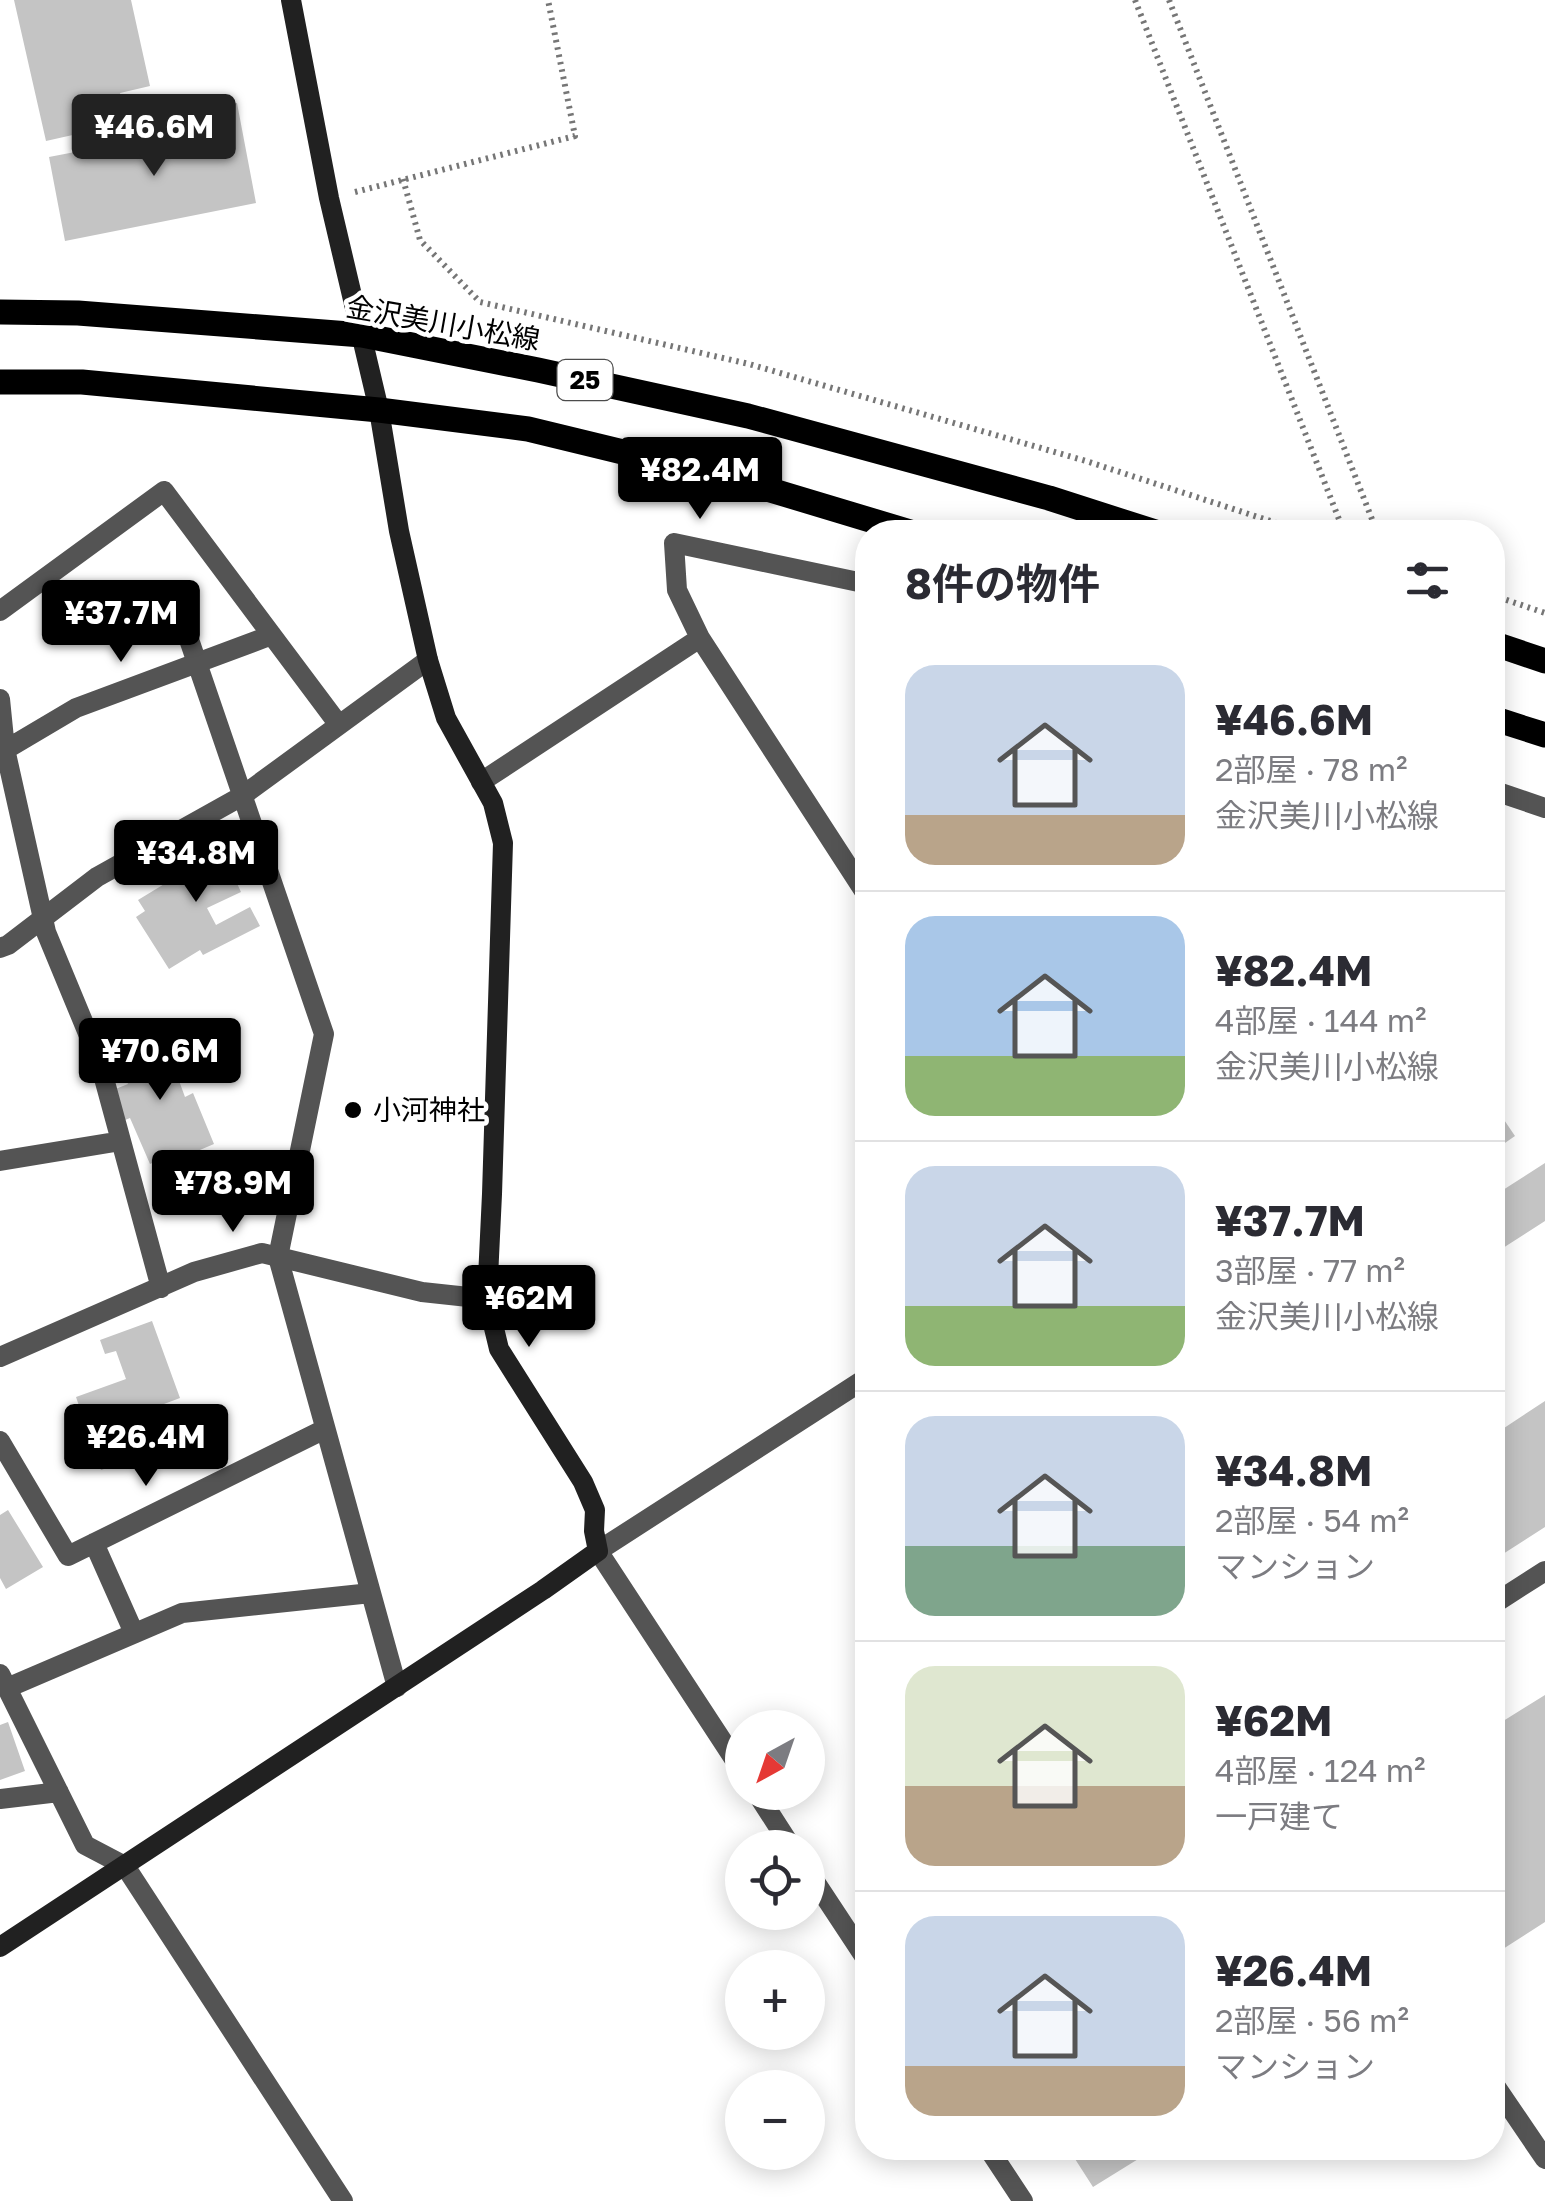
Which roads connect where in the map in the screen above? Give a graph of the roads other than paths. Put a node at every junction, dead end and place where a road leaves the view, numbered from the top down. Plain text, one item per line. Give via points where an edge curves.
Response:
1 (291, 0) edge
2 (0, 312) edge
3 (362, 335) junction
4 (0, 382) edge
5 (379, 410) junction
6 (870, 520) edge
7 (1118, 520) edge
8 (855, 581) edge
9 (0, 611) edge
10 (183, 622) dead end
11 (272, 635) junction
12 (700, 638) junction
13 (1505, 647) edge
14 (428, 660) junction
15 (1545, 660) edge
16 (197, 663) junction
17 (0, 699) edge
18 (1505, 722) edge
19 (339, 725) junction
20 (1545, 735) edge
21 (3, 751) edge
22 (482, 782) junction
23 (1505, 794) edge
24 (242, 796) junction
25 (1545, 808) edge
26 (855, 877) edge
27 (42, 919) junction
28 (0, 948) edge
29 (121, 1142) junction
30 (0, 1160) edge
31 (278, 1257) junction
32 (161, 1288) junction
33 (486, 1299) junction
34 (0, 1357) edge
35 (855, 1385) edge
36 (325, 1429) junction
37 (0, 1440) edge
38 (94, 1543) junction
39 (598, 1552) junction
40 (1545, 1571) edge
41 (371, 1592) junction
42 (1505, 1597) edge
43 (134, 1634) junction
44 (4, 1681) edge
45 (396, 1686) junction
46 (725, 1745) edge
47 (59, 1792) junction
48 (0, 1798) edge
49 (124, 1866) junction
50 (825, 1896) edge
51 (855, 1942) edge
52 (0, 1947) edge
53 (1505, 2100) edge
54 (996, 2160) edge
55 (1545, 2160) edge
56 (344, 2201) edge
57 (1023, 2201) edge

1 - 3 street
2 - 3 main road, 金沢美川小松線 / 25
3 - 5 street
3 - 7 main road, 金沢美川小松線 / 25 via 748,416
4 - 5 main road, 25 via 82,382
5 - 6 main road, 25 via 528,429
5 - 14 street
8 - 12 street via 674,542 677,590
9 - 11 street via 164,492
10 - 16 street
11 - 16 street
11 - 19 street
12 - 22 street
12 - 26 street
13 - 15 main road
14 - 19 street
14 - 22 street via 446,718
16 - 21 street via 76,708
16 - 24 street
17 - 21 street
18 - 20 main road
19 - 24 street
21 - 27 street
22 - 33 street via 503,843
23 - 25 street
24 - 27 street via 98,877
24 - 31 street via 324,1034
27 - 28 street
27 - 29 street via 98,1060
29 - 30 street
29 - 32 street
31 - 32 street via 262,1253
31 - 33 street via 422,1292
31 - 36 street
32 - 34 street
33 - 39 street via 498,1349 596,1510
35 - 39 street
36 - 38 street
36 - 41 street
37 - 38 street via 68,1556
38 - 43 street
39 - 45 street
39 - 46 street
40 - 42 street
41 - 43 street via 182,1613
41 - 45 street
43 - 44 street
44 - 47 street
45 - 49 street
47 - 48 street
47 - 49 street via 85,1845
49 - 52 street
49 - 56 street
50 - 51 street
53 - 55 street
54 - 57 street

